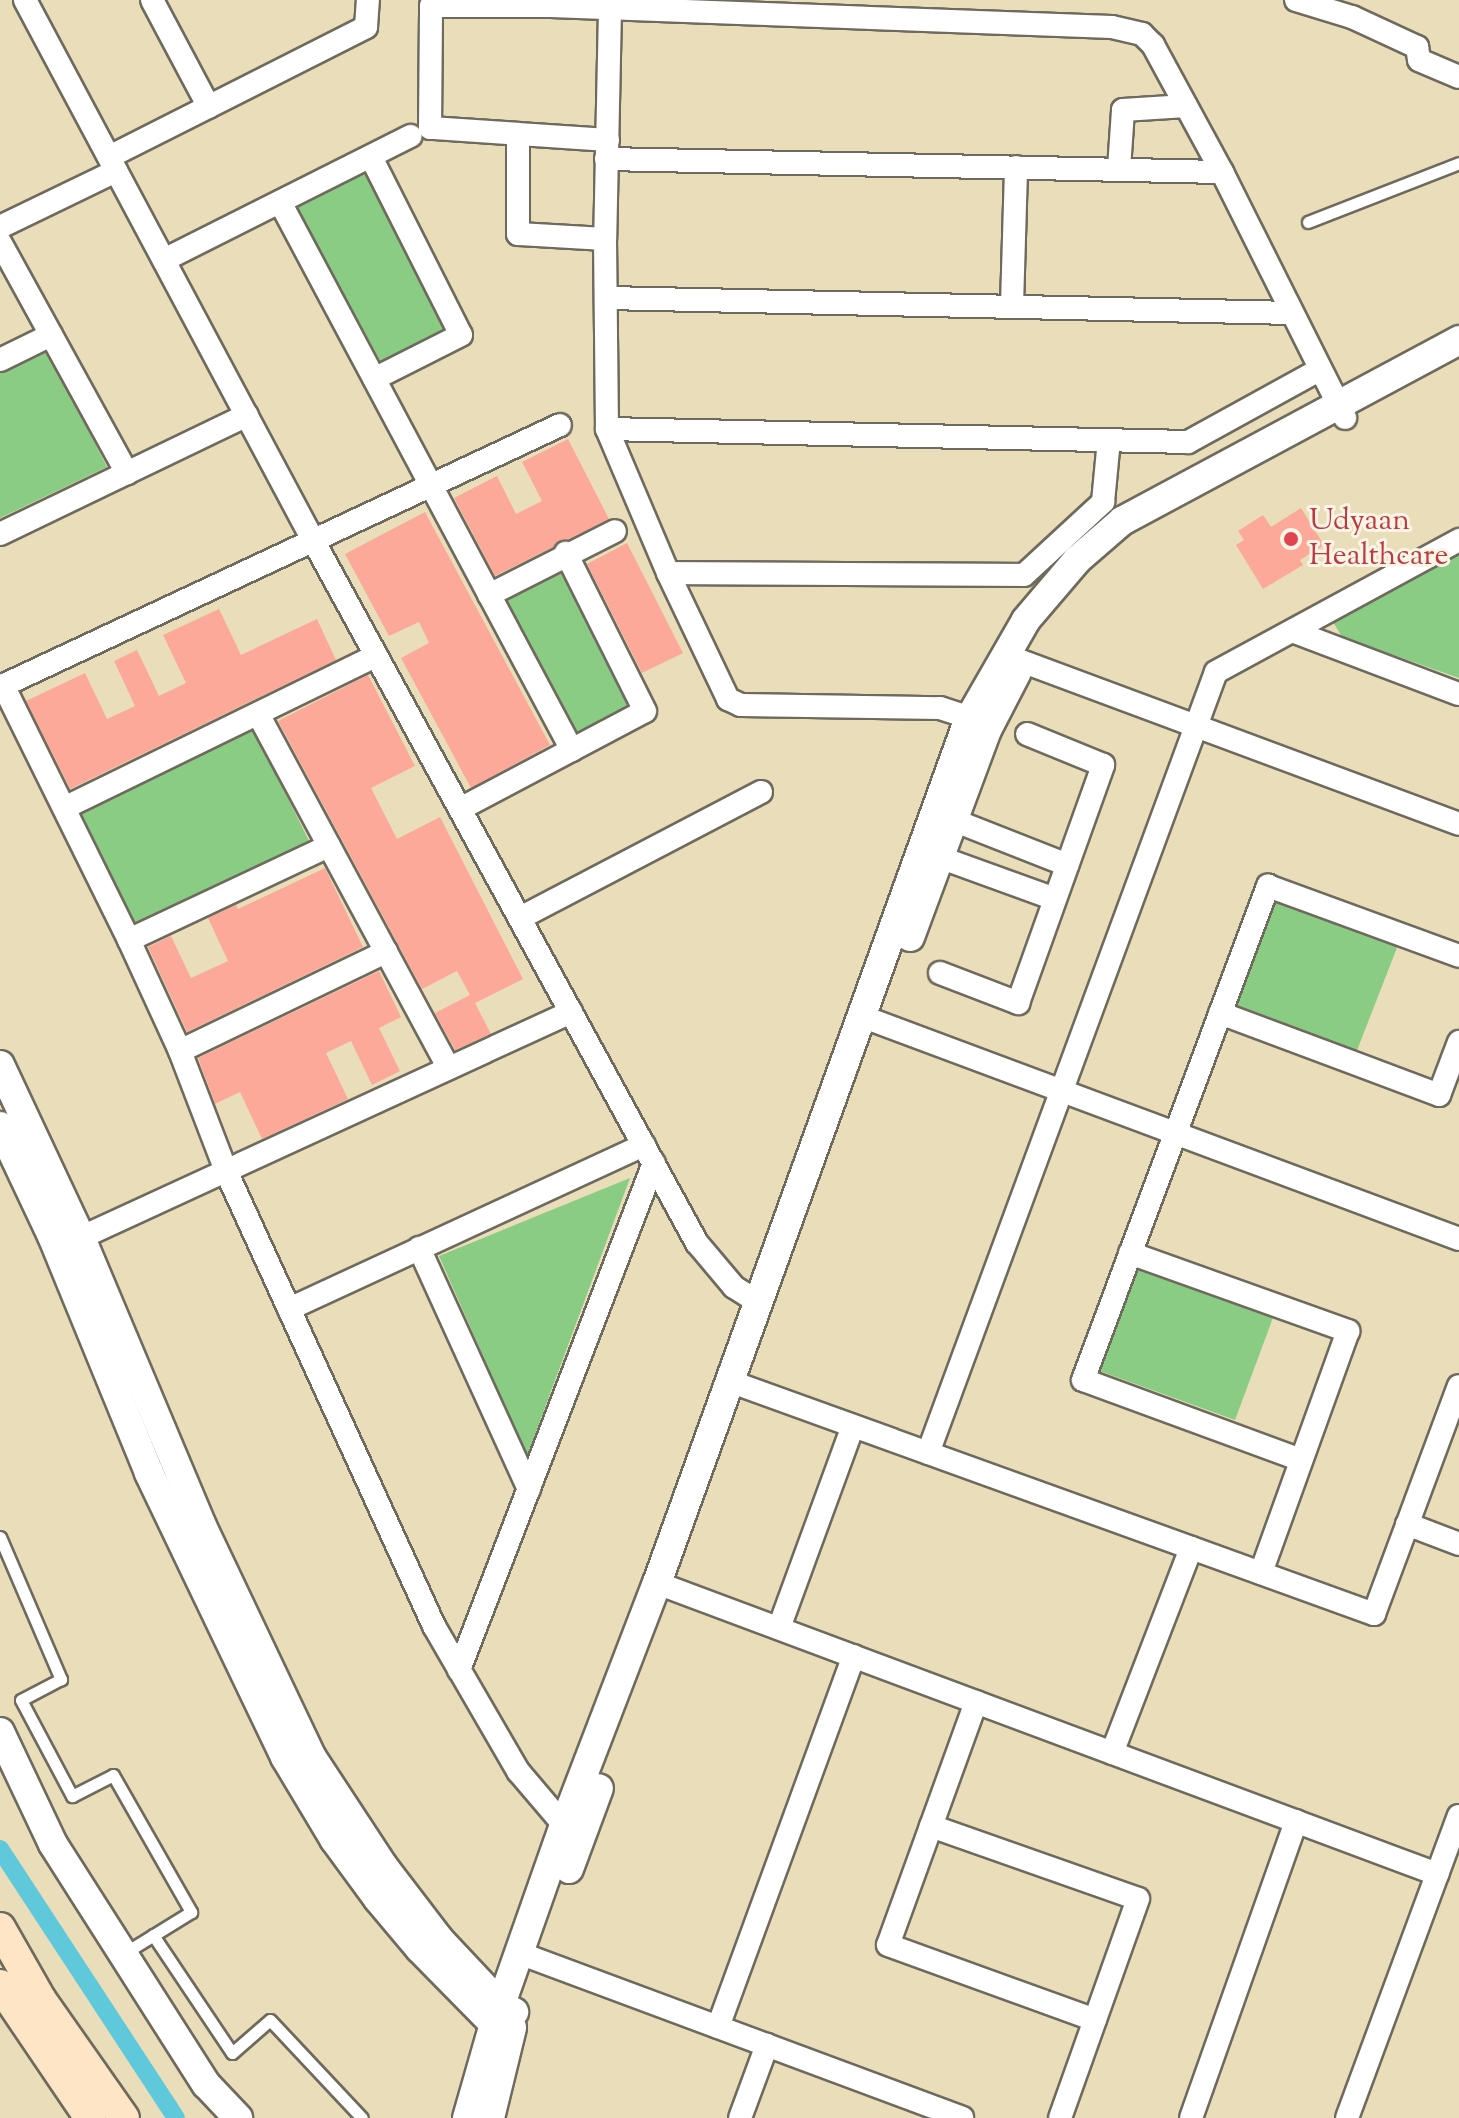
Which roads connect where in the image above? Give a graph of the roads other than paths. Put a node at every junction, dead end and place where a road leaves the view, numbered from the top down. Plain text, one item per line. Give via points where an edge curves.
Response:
1 (25, 0) edge
2 (152, 0) edge
3 (368, 0) edge
4 (1296, 0) edge
5 (1354, 8) edge
6 (610, 9) junction
7 (1459, 77) edge
8 (1186, 106) junction
9 (209, 107) junction
10 (518, 135) junction
11 (411, 136) dead end
12 (607, 150) junction
13 (371, 157) junction
14 (1459, 163) edge
15 (113, 164) junction
16 (1016, 167) junction
17 (1119, 169) junction
18 (1222, 172) junction
19 (280, 202) junction
20 (1308, 222) dead end
21 (0, 227) edge
22 (605, 239) junction
23 (0, 242) edge
24 (164, 260) junction
25 (606, 298) junction
26 (1012, 305) junction
27 (1291, 313) junction
28 (51, 335) junction
29 (1459, 340) edge
30 (1459, 357) edge
31 (0, 360) edge
32 (1319, 370) junction
33 (374, 379) junction
34 (1342, 412) junction
35 (247, 415) junction
36 (560, 425) dead end
37 (607, 429) junction
38 (1109, 440) junction
39 (127, 473) junction
40 (431, 485) junction
41 (615, 531) dead end
42 (0, 534) edge
43 (313, 540) junction
44 (1459, 540) edge
45 (566, 553) junction
46 (668, 573) junction
47 (489, 595) junction
48 (1292, 631) junction
49 (376, 656) junction
50 (1014, 659) junction
51 (2, 686) edge
52 (1459, 694) edge
53 (258, 714) junction
54 (970, 718) junction
55 (1195, 726) junction
56 (1027, 734) dead end
57 (572, 750) junction
58 (761, 792) dead end
59 (66, 807) junction
60 (460, 809) junction
61 (953, 820) junction
62 (1459, 824) edge
63 (329, 846) junction
64 (939, 857) junction
65 (1067, 865) junction
66 (1055, 899) junction
67 (520, 918) junction
68 (129, 940) junction
69 (386, 952) junction
70 (1459, 956) edge
71 (940, 973) dead end
72 (571, 1012) junction
73 (1220, 1013) junction
74 (870, 1020) junction
75 (1459, 1042) edge
76 (180, 1051) junction
77 (0, 1065) edge
78 (449, 1068) junction
79 (1061, 1091) junction
80 (0, 1126) edge
81 (1175, 1133) junction
82 (649, 1154) junction
83 (226, 1171) junction
84 (1459, 1239) edge
85 (69, 1243) junction
86 (419, 1248) junction
87 (1130, 1253) junction
88 (758, 1302) junction
89 (289, 1309) junction
90 (738, 1384) junction
91 (1459, 1386) edge
92 (853, 1426) junction
93 (928, 1453) junction
94 (1301, 1460) junction
95 (529, 1489) junction
96 (1407, 1524) junction
97 (0, 1537) edge
98 (1459, 1544) edge
99 (1191, 1548) junction
100 (1261, 1573) junction
101 (665, 1586) junction
102 (779, 1628) junction
103 (854, 1656) junction
104 (459, 1670) junction
105 (976, 1702) junction
106 (0, 1732) edge
107 (1112, 1753) junction
108 (1459, 1816) edge
109 (1296, 1821) junction
110 (564, 1825) junction
111 (931, 1826) junction
112 (1437, 1874) junction
113 (0, 1928) edge
114 (153, 1935) junction
115 (123, 1954) junction
116 (527, 1956) junction
117 (0, 1985) edge
118 (506, 2019) junction
119 (1095, 2020) junction
120 (718, 2027) junction
121 (767, 2045) junction
122 (90, 2118) edge
123 (124, 2118) edge
124 (238, 2118) edge
125 (362, 2118) edge
126 (467, 2118) edge
127 (490, 2118) edge
128 (740, 2118) edge
129 (962, 2118) edge
130 (1060, 2118) edge
131 (1191, 2118) edge
132 (1347, 2118) edge

1 - 15 street
2 - 9 street
3 - 9 street via 366,27
4 - 5 street
5 - 7 street via 1417,47 1419,60
6 - 8 street via 1127,30 1142,34 1153,45
6 - 10 street via 431,6 430,128
6 - 12 street
8 - 17 street via 1123,110
8 - 18 street
9 - 15 street
10 - 12 street
10 - 22 street via 518,234
11 - 13 street
12 - 16 street
12 - 22 street
13 - 19 street
13 - 33 street via 461,335
14 - 20 lane
15 - 21 street
15 - 24 street
16 - 17 street
16 - 26 street
17 - 18 street
18 - 27 street
19 - 24 street
19 - 33 street
22 - 25 street
23 - 28 street
24 - 35 street
25 - 26 street
25 - 37 street
26 - 27 street
27 - 32 street
28 - 31 street
28 - 39 street
29 - 34 street
30 - 34 street
32 - 34 street
32 - 38 street via 1188,442
33 - 40 street
34 - 50 street via 1145,526 1104,557
35 - 39 street
35 - 43 street
36 - 40 street
37 - 38 street
37 - 46 street
38 - 46 street via 1103,502 1024,575
39 - 42 street
40 - 43 street
40 - 47 street
41 - 45 street
43 - 49 street
43 - 51 street
44 - 48 street
45 - 47 street
45 - 57 street via 645,711
46 - 54 street via 734,704 940,708
47 - 57 street
48 - 52 street
48 - 55 street via 1216,672
49 - 53 street
49 - 60 street
50 - 54 street
50 - 55 street
50 - 61 street
51 - 59 street
53 - 59 street
53 - 63 street
54 - 74 street
55 - 62 street
55 - 79 street
56 - 65 street via 1103,765
57 - 60 street
58 - 67 street
59 - 68 street
60 - 67 street
61 - 64 street
61 - 65 street
63 - 68 street
63 - 69 street
64 - 66 street
64 - 74 street
65 - 66 street
66 - 71 street via 1018,1003
67 - 72 street
68 - 76 street
69 - 76 street
69 - 78 street
70 - 73 street via 1268,886
72 - 78 street
72 - 82 street
73 - 75 street via 1439,1095
73 - 81 street
74 - 79 street
74 - 88 street
74 - 90 street
76 - 83 street
77 - 85 street
78 - 83 street
79 - 81 street
79 - 93 street
80 - 85 street
81 - 84 street
81 - 87 street
82 - 86 street
82 - 88 street via 697,1243 734,1287
82 - 95 street
83 - 85 street
83 - 89 street
85 - 118 street via 191,1532 334,1839 420,1949
86 - 89 street
86 - 95 street
87 - 94 street via 1083,1380
87 - 94 street via 1348,1331
88 - 90 street
89 - 104 street
90 - 92 street
90 - 101 street
91 - 96 street
92 - 93 street
92 - 102 street
93 - 99 street
94 - 100 street
95 - 104 street
96 - 98 street
96 - 100 street via 1374,1614
97 - 114 lane via 61,1679 21,1700 72,1796 113,1775 191,1912
99 - 100 street
99 - 107 street
101 - 102 street
101 - 110 street
101 - 116 street
102 - 103 street
103 - 105 street
103 - 120 street
104 - 110 street via 518,1771
105 - 107 street
105 - 111 street
106 - 115 street via 53,1844
107 - 109 street
108 - 112 street
109 - 112 street
109 - 131 street
110 - 116 street
111 - 119 street via 888,1945
111 - 119 street via 1138,1899
112 - 132 street
113 - 123 main road via 41,2000
114 - 115 lane
114 - 125 lane via 232,2053 270,2020
115 - 124 street via 206,2084
116 - 118 street
116 - 120 street
117 - 122 main road
118 - 126 street
118 - 127 street
119 - 130 street
120 - 121 street
121 - 128 street
121 - 129 street

